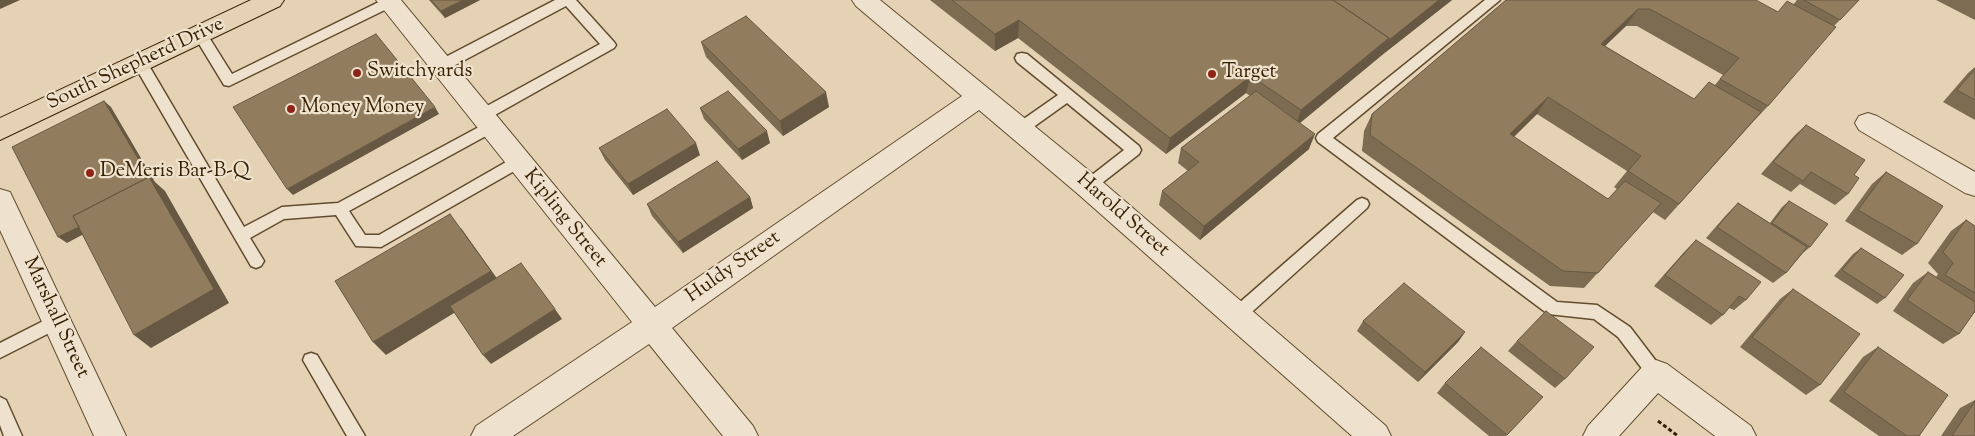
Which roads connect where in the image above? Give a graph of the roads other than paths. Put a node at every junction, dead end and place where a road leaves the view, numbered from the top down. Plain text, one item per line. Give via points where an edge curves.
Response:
1 (272, 0) edge
2 (567, 0) edge
3 (864, 0) edge
4 (1494, 0) edge
5 (389, 1) edge
6 (200, 34) junction
7 (1022, 58) dead end
8 (140, 63) junction
9 (441, 66) junction
10 (1068, 96) junction
11 (979, 97) junction
12 (485, 121) junction
13 (1868, 123) dead end
14 (0, 130) edge
15 (1020, 130) junction
16 (518, 162) junction
17 (1975, 185) edge
18 (1088, 186) junction
19 (0, 200) edge
20 (1362, 204) dead end
21 (340, 209) junction
22 (242, 235) junction
23 (256, 261) dead end
24 (1237, 315) junction
25 (57, 321) junction
26 (651, 326) junction
27 (0, 352) edge
28 (311, 360) dead end
29 (1656, 374) junction
30 (0, 405) edge
31 (13, 436) edge
32 (109, 436) edge
33 (356, 436) edge
34 (487, 436) edge
35 (742, 436) edge
36 (1376, 436) edge
37 (1599, 436) edge
38 (1740, 436) edge

1 - 6 main road, South Shepherd Drive
2 - 9 lane
2 - 12 lane via 609,45
3 - 11 street, Harold Street
4 - 29 lane via 1323,138 1554,309 1597,312 1624,332
5 - 6 lane via 229,81
5 - 9 street, Kipling Street
6 - 8 main road, South Shepherd Drive
7 - 10 lane
8 - 14 main road, South Shepherd Drive
8 - 22 lane
9 - 12 street, Kipling Street
10 - 15 lane
10 - 18 lane via 1134,150
11 - 15 street, Harold Street
11 - 26 street, Huldy Street
12 - 16 street, Kipling Street
12 - 21 lane
13 - 17 street
15 - 18 street, Harold Street
16 - 21 lane via 380,241 361,241
16 - 26 street, Kipling Street
18 - 24 street, Harold Street
19 - 25 street, Marshall Street
20 - 24 lane
21 - 22 lane via 282,213
22 - 23 lane
24 - 36 street, Harold Street
25 - 27 lane
25 - 32 street, Marshall Street
26 - 34 street, Huldy Street
26 - 35 street, Kipling Street
28 - 33 lane
29 - 37 street
29 - 38 street
30 - 31 lane

